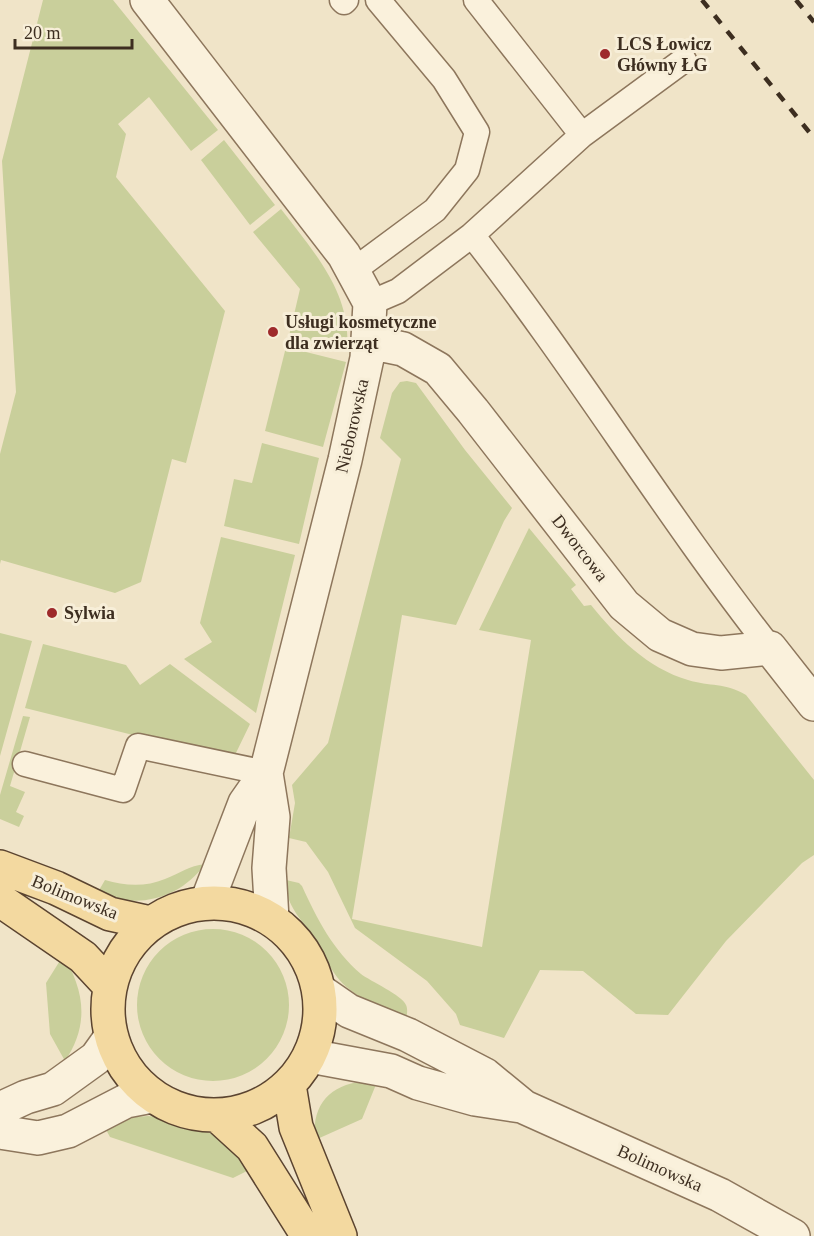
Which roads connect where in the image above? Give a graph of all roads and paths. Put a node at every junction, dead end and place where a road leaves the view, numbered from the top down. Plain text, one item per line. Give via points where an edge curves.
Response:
1 (147, 0) edge
2 (342, 0) edge
3 (346, 0) edge
4 (378, 0) edge
5 (476, 0) edge
6 (684, 60) dead end
7 (582, 135) junction
8 (472, 235) junction
9 (354, 270) junction
10 (370, 303) junction
11 (369, 342) junction
12 (770, 648) junction
13 (814, 704) edge
14 (25, 764) dead end
15 (266, 773) junction
16 (0, 867) edge
17 (0, 900) edge
18 (207, 902) junction
19 (272, 919) junction
20 (151, 923) junction
21 (110, 986) junction
22 (320, 991) junction
23 (111, 1037) junction
24 (310, 1056) junction
25 (290, 1085) junction
26 (152, 1096) junction
27 (524, 1107) junction
28 (0, 1109) edge
29 (218, 1116) junction
30 (0, 1132) edge
31 (308, 1236) edge
32 (340, 1236) edge
33 (793, 1236) edge

1 - 9 street, Nieborowska
2 - 3 lane
4 - 9 lane via 444,79 477,132 467,170 435,210
5 - 7 lane
6 - 7 lane
7 - 8 lane
8 - 10 lane via 398,291
8 - 12 lane via 522,299 726,592
9 - 10 street, Nieborowska
10 - 11 street, Nieborowska
11 - 12 street, Dworcowa via 403,349 438,369 624,605 660,635 692,649 722,653
11 - 15 street, Nieborowska via 345,460
12 - 13 street
14 - 15 lane via 123,790 138,746
15 - 18 street, Nieborowska via 245,803
15 - 19 street, Nieborowska via 273,817 269,868
16 - 20 main road, Bolimowska via 110,914
17 - 21 main road, Bolimowska via 83,957
18 - 19 main road via 241,905
18 - 20 main road via 168,912
19 - 22 main road via 295,938 311,963
20 - 21 main road via 132,940 118,961
21 - 23 main road
22 - 24 main road via 320,1024
22 - 27 street, Bolimowska via 349,1011 408,1035 485,1076
23 - 26 main road via 129,1073
23 - 28 street via 96,1058 53,1089
24 - 25 main road
24 - 27 street, Bolimowska via 391,1071 418,1083
25 - 29 main road via 268,1101
25 - 32 main road via 296,1127
26 - 29 main road via 183,1111
26 - 30 street via 126,1101 68,1131 38,1138
27 - 33 street, Bolimowska via 720,1195
29 - 31 main road via 252,1147

